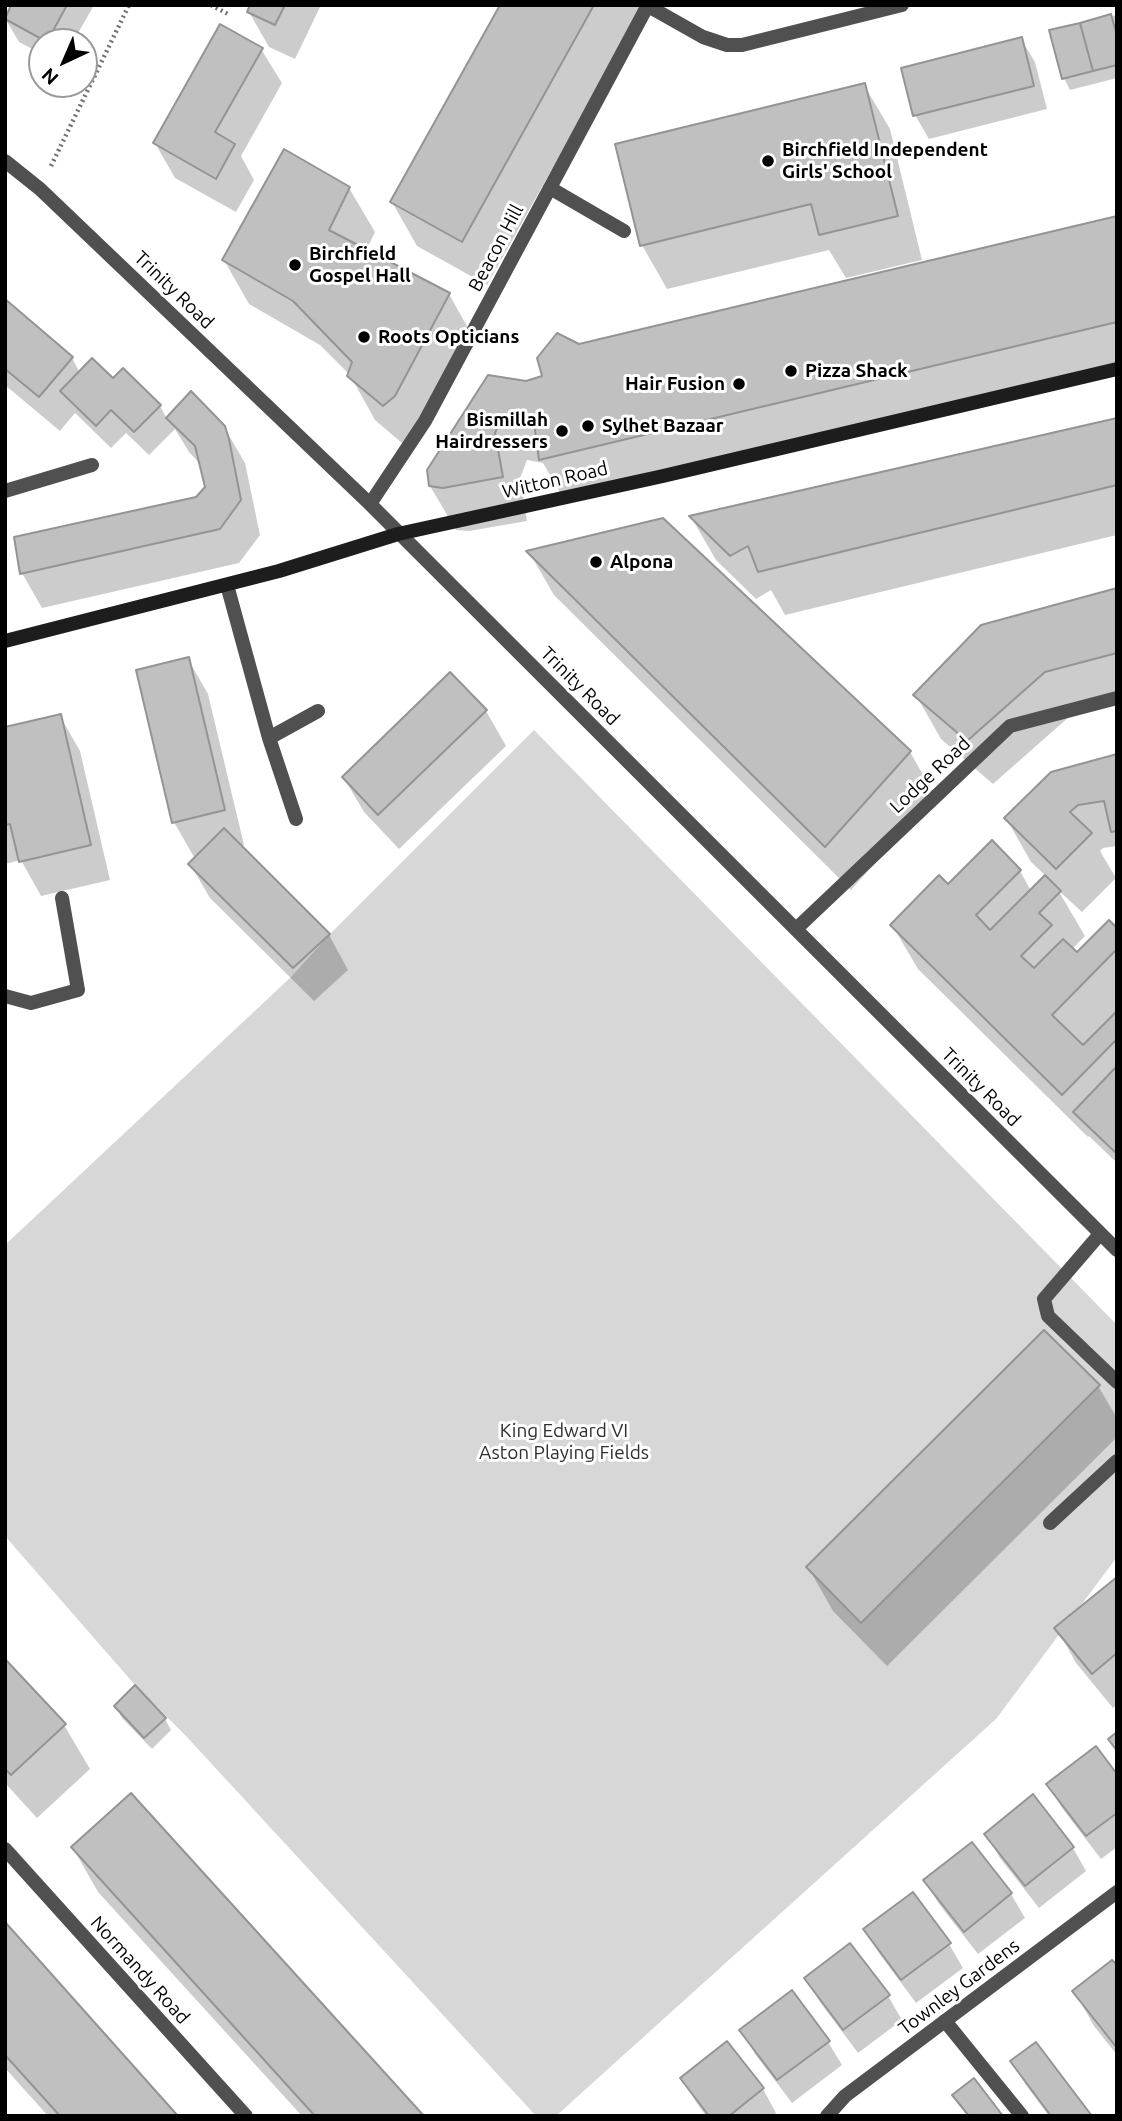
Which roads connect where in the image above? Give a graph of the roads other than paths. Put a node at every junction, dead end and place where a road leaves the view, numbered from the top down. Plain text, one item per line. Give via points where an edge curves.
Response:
1 (902, 5) edge
2 (648, 6) edge
3 (5, 161) edge
4 (550, 188) junction
5 (624, 231) dead end
6 (1117, 369) edge
7 (92, 465) dead end
8 (5, 491) edge
9 (370, 504) junction
10 (398, 534) junction
11 (227, 585) junction
12 (5, 640) edge
13 (1117, 698) edge
14 (318, 710) dead end
15 (269, 738) junction
16 (296, 820) dead end
17 (62, 898) dead end
18 (796, 929) junction
19 (5, 996) edge
20 (1100, 1234) junction
21 (1117, 1250) edge
22 (1117, 1382) edge
23 (1117, 1461) edge
24 (1050, 1523) dead end
25 (5, 1849) edge
26 (1117, 1892) edge
27 (945, 2021) junction
28 (246, 2116) edge
29 (827, 2116) edge
30 (1022, 2116) edge

1 - 2 street via 742,45 703,37
2 - 4 street, Beacon Hill
3 - 9 street, Trinity Road via 40,189
4 - 5 street
4 - 9 street, Beacon Hill via 425,421
6 - 10 main road, Witton Road
7 - 8 street
9 - 10 street, Trinity Road
10 - 11 main road, Witton Road
10 - 18 street, Trinity Road
11 - 12 main road, Witton Road
11 - 15 street
13 - 18 street, Lodge Road via 1010,726
14 - 15 street
15 - 16 street
17 - 19 street via 78,990 31,1003
18 - 20 street, Trinity Road
20 - 21 street, Trinity Road
20 - 22 street via 1044,1298 1048,1316
23 - 24 street
25 - 28 street, Normandy Road
26 - 27 street, Townley Gardens
27 - 29 street, Townley Gardens via 845,2096
27 - 30 street

